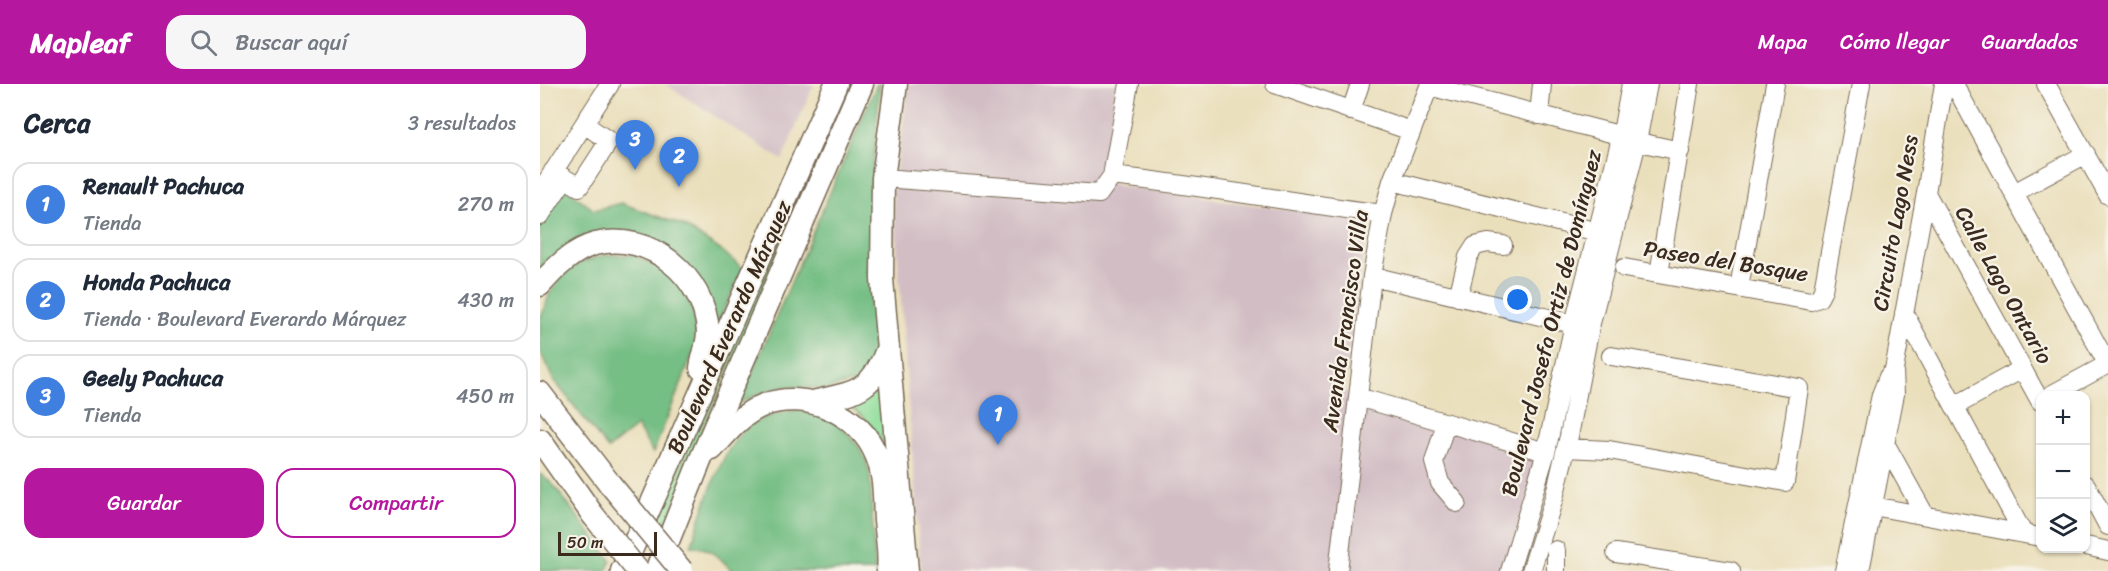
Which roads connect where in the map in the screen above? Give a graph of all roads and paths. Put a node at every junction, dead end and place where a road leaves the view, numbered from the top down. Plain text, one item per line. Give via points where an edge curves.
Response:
1 (610, 84) edge
2 (836, 84) edge
3 (862, 84) edge
4 (896, 84) edge
5 (1130, 84) edge
6 (1275, 84) edge
7 (1360, 84) edge
8 (1542, 84) edge
9 (1631, 84) edge
10 (1648, 84) edge
11 (1690, 84) edge
12 (1775, 84) edge
13 (1861, 84) edge
14 (1944, 84) edge
15 (1954, 84) edge
16 (2046, 84) edge
17 (1430, 85) edge
18 (1351, 111) junction
19 (1539, 115) junction
20 (584, 124) junction
21 (1411, 131) junction
22 (1626, 135) junction
23 (1681, 146) junction
24 (2086, 154) junction
25 (559, 175) junction
26 (1112, 176) junction
27 (883, 178) junction
28 (1392, 181) junction
29 (540, 192) edge
30 (1926, 193) junction
31 (2014, 193) junction
32 (2108, 195) edge
33 (1383, 214) junction
34 (540, 216) edge
35 (1598, 232) junction
36 (1503, 245) dead end
37 (1624, 268) dead end
38 (1659, 274) junction
39 (1372, 276) junction
40 (540, 285) edge
41 (1739, 288) junction
42 (1458, 297) junction
43 (1904, 313) junction
44 (1582, 326) junction
45 (889, 343) junction
46 (1611, 356) dead end
47 (2108, 365) edge
48 (2022, 369) junction
49 (1894, 370) junction
50 (2059, 391) edge
51 (540, 393) edge
52 (2036, 394) edge
53 (1358, 397) junction
54 (697, 401) junction
55 (813, 402) junction
56 (1954, 406) junction
57 (1564, 409) junction
58 (1446, 423) junction
59 (540, 440) edge
60 (1567, 442) junction
61 (1885, 443) junction
62 (1546, 452) junction
63 (700, 461) junction
64 (540, 465) edge
65 (570, 481) junction
66 (2090, 494) edge
67 (1457, 503) dead end
68 (1866, 505) junction
69 (1925, 515) junction
70 (2108, 526) edge
71 (2032, 535) edge
72 (1521, 537) junction
73 (1539, 544) junction
74 (2090, 547) edge
75 (1556, 550) dead end
76 (2108, 551) edge
77 (1616, 553) dead end
78 (1653, 564) edge
79 (622, 571) edge
80 (638, 571) edge
81 (656, 571) edge
82 (682, 571) edge
83 (888, 571) edge
84 (907, 571) edge
85 (1338, 571) edge
86 (1510, 571) edge
87 (1531, 571) edge
88 (1556, 571) edge
89 (1731, 571) edge
90 (1844, 571) edge
91 (1860, 571) edge

1 - 20 street
2 - 54 main road, Boulevard Everardo Márquez
3 - 63 main road
4 - 27 main road
5 - 26 street
6 - 18 street
7 - 18 street
8 - 19 street
9 - 22 street, Boulevard Josefa Ortiz de Domínguez
10 - 22 street, Boulevard Josefa Ortiz de Domínguez
11 - 23 street
12 - 41 street
13 - 41 street, Paseo del Bosque via 1819,298 1811,301
14 - 30 street, Circuito Lago Ness
15 - 31 street
16 - 24 street
17 - 19 street
17 - 21 street, Avenida Francisco Villa
18 - 21 street
19 - 22 street
20 - 25 street
20 - 25 street via 609,141 579,187
21 - 28 street, Avenida Francisco Villa
22 - 23 street
22 - 35 street, Boulevard Josefa Ortiz de Domínguez
22 - 44 street, Boulevard Josefa Ortiz de Domínguez
23 - 38 street
24 - 31 street
24 - 32 street
25 - 29 street
25 - 34 street
26 - 27 street via 1100,194
26 - 33 street
27 - 45 main road via 882,279
28 - 33 street, Avenida Francisco Villa
28 - 35 street
30 - 43 street, Circuito Lago Ness
30 - 48 street, Calle Lago Ontario
31 - 47 street
33 - 39 street, Avenida Francisco Villa
35 - 44 street, Boulevard Josefa Ortiz de Domínguez
36 - 42 street via 1475,246 1468,257
37 - 38 street, Paseo del Bosque
38 - 41 street, Paseo del Bosque
39 - 42 street
39 - 53 street, Avenida Francisco Villa
40 - 54 main road via 555,267 595,244 620,242 646,247 670,260 690,280 702,306 708,333
42 - 44 street
43 - 49 street, Circuito Lago Ness
43 - 56 street
44 - 57 street, Boulevard Josefa Ortiz de Domínguez
45 - 55 main road via 870,382 852,393
45 - 84 main road
46 - 60 street via 1799,388 1785,482
47 - 50 street
48 - 52 street, Calle Lago Ontario
48 - 56 street
49 - 61 street, Circuito Lago Ness via 1895,394
49 - 68 street, Circuito Lago Ness via 1881,395
51 - 82 main road, bridge
53 - 58 street
53 - 85 street, Avenida Francisco Villa
54 - 79 main road, Boulevard Everardo Márquez
55 - 63 main road via 789,399 763,405 740,418
55 - 83 main road via 856,425 877,457 882,475
56 - 71 street
57 - 60 street, Boulevard Josefa Ortiz de Domínguez
57 - 62 street, Boulevard Josefa Ortiz de Domínguez
58 - 62 street
58 - 67 street via 1434,462 1440,483
59 - 65 main road
60 - 73 street, Boulevard Josefa Ortiz de Domínguez
61 - 68 street, Circuito Lago Ness
61 - 69 street
62 - 72 street, Boulevard Josefa Ortiz de Domínguez
63 - 81 main road
64 - 65 main road
65 - 80 main road, bridge
66 - 70 street
68 - 69 street
68 - 90 street, Circuito Lago Ness
68 - 91 street, Circuito Lago Ness
69 - 71 street
72 - 73 street
72 - 86 street, Boulevard Josefa Ortiz de Domínguez
73 - 87 street, Boulevard Josefa Ortiz de Domínguez
74 - 76 street
75 - 88 street
77 - 78 street
78 - 89 street

